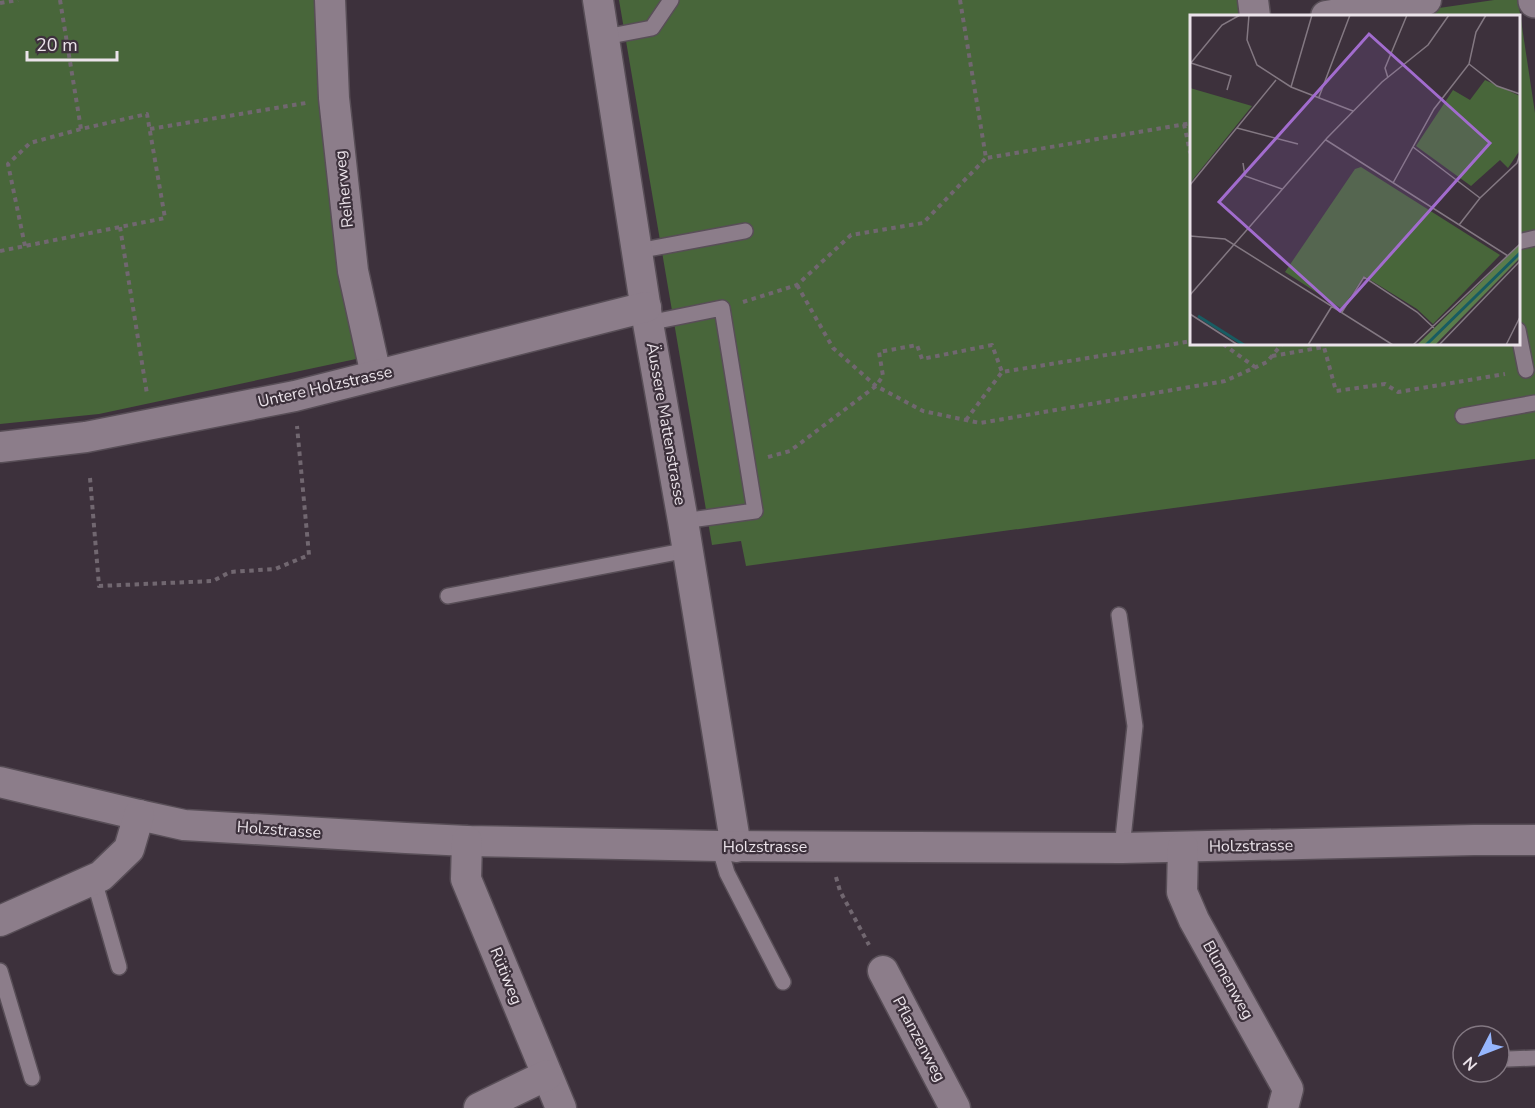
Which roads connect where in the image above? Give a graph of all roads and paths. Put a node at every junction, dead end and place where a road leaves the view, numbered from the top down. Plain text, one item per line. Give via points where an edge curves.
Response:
1 (18, 0) edge
2 (60, 0) edge
3 (330, 0) edge
4 (598, 0) edge
5 (671, 0) edge
6 (960, 0) edge
7 (1252, 0) edge
8 (1426, 0) edge
9 (0, 3) edge
10 (1255, 15) edge
11 (1332, 15) edge
12 (605, 37) junction
13 (334, 98) junction
14 (1190, 123) edge
15 (1184, 124) junction
16 (81, 129) junction
17 (150, 129) junction
18 (1190, 152) edge
19 (986, 158) junction
20 (120, 227) junction
21 (745, 231) dead end
22 (1535, 238) edge
23 (1520, 242) edge
24 (25, 246) junction
25 (0, 251) edge
26 (637, 251) junction
27 (797, 285) junction
28 (722, 308) junction
29 (647, 315) junction
30 (1520, 340) edge
31 (1190, 341) edge
32 (1224, 345) edge
33 (1281, 345) edge
34 (1272, 356) junction
35 (1255, 367) junction
36 (1526, 370) joint
37 (1002, 372) junction
38 (376, 375) junction
39 (876, 386) junction
40 (295, 396) junction
41 (1535, 403) edge
42 (1464, 416) dead end
43 (966, 420) junction
44 (152, 424) junction
45 (0, 447) edge
46 (747, 462) junction
47 (90, 478) dead end
48 (683, 521) junction
49 (688, 550) junction
50 (448, 596) dead end
51 (1119, 615) dead end
52 (0, 782) edge
53 (139, 815) junction
54 (467, 840) junction
55 (1535, 840) edge
56 (728, 847) junction
57 (828, 847) junction
58 (1183, 847) junction
59 (1122, 848) junction
60 (94, 880) junction
61 (0, 921) edge
62 (119, 967) dead end
63 (0, 971) edge
64 (883, 971) joint
65 (783, 982) dead end
66 (1535, 1058) edge
67 (1511, 1059) edge
68 (547, 1075) junction
69 (32, 1078) dead end
70 (479, 1108) edge
71 (561, 1108) edge
72 (956, 1108) edge
73 (1283, 1108) edge

1 - 9 path
2 - 16 path
3 - 13 street, Reiherweg
4 - 12 street, Äussere Mattenstrasse
5 - 12 lane via 652,28
6 - 19 path
7 - 10 street
8 - 11 street
12 - 26 street, Äussere Mattenstrasse
13 - 17 path
13 - 38 street, Reiherweg via 353,271
14 - 15 path
15 - 18 path
15 - 19 path
16 - 17 path via 147,114
16 - 24 path via 30,143 8,164
17 - 20 path via 165,218
19 - 27 path via 923,223 851,235
20 - 24 path
20 - 44 path
21 - 26 lane
22 - 23 lane
24 - 25 path
26 - 29 street, Äussere Mattenstrasse
27 - 28 path
27 - 39 path via 833,348
28 - 29 lane
28 - 46 lane
29 - 38 street, Untere Holzstrasse
29 - 48 street, Äussere Mattenstrasse
30 - 36 lane
31 - 37 path
32 - 35 path
33 - 34 path
34 - 35 path
34 - 36 path via 1324,347 1336,391 1385,384 1398,392
35 - 43 path via 1225,381 980,423
37 - 39 path via 992,345 922,359 917,345 879,352 883,376
37 - 43 path
38 - 40 street, Untere Holzstrasse
39 - 43 path via 923,411
39 - 46 path via 790,452
40 - 44 street, Untere Holzstrasse
40 - 47 path via 309,555 275,568 230,572 213,581 99,586
41 - 42 lane
44 - 45 street, Untere Holzstrasse
46 - 48 lane via 756,511
48 - 49 street, Äussere Mattenstrasse
49 - 50 lane
49 - 56 street, Äussere Mattenstrasse via 730,800
51 - 59 lane via 1136,726
52 - 53 street, Holzstrasse
53 - 54 street, Holzstrasse via 184,825
53 - 60 street via 129,849
54 - 56 street, Holzstrasse
54 - 68 street, Rütiweg via 466,879
55 - 58 street, Holzstrasse
56 - 57 street, Holzstrasse
56 - 65 lane via 727,873
57 - 59 street, Holzstrasse
57 - 64 path via 840,891
58 - 59 street, Holzstrasse
58 - 73 street, Blumenweg via 1182,892 1288,1089
60 - 61 street
60 - 62 lane
63 - 69 lane
64 - 72 street, Pflanzenweg
66 - 67 lane
68 - 70 street
68 - 71 street, Rütiweg

